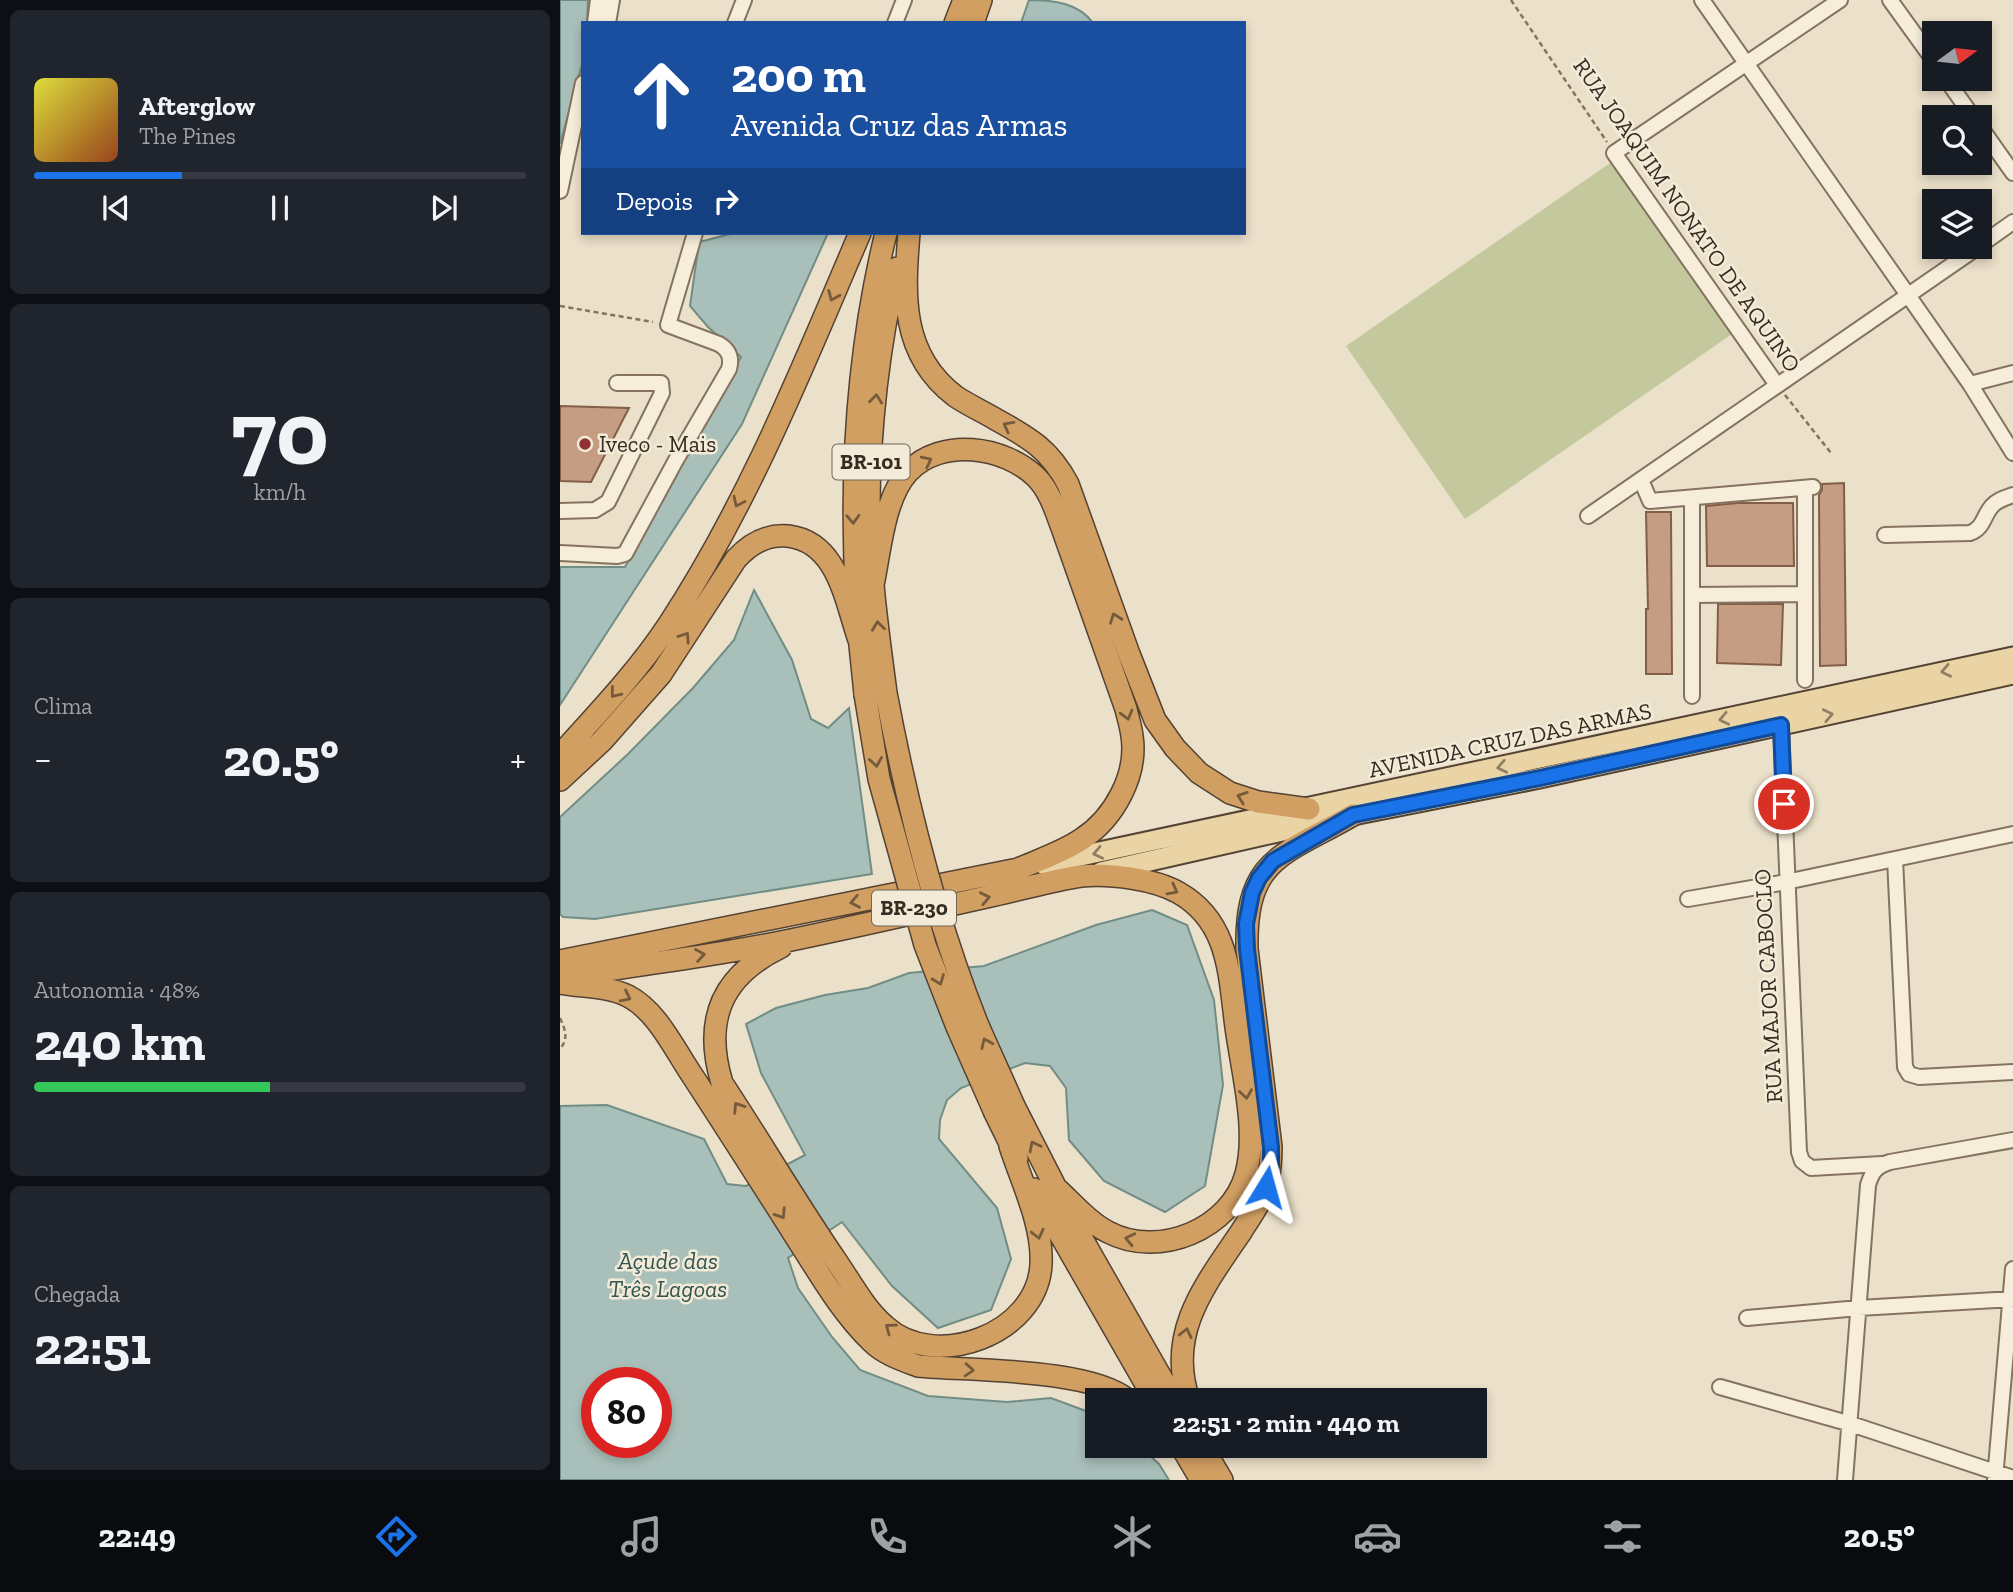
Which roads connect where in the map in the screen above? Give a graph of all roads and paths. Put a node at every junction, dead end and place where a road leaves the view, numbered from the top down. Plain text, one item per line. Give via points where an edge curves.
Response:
1 (598, 0) edge
2 (612, 0) edge
3 (744, 0) edge
4 (904, 0) edge
5 (964, 0) edge
6 (981, 0) edge
7 (1511, 0) edge
8 (1702, 0) edge
9 (1840, 0) edge
10 (1890, 0) edge
11 (595, 21) edge
12 (608, 21) edge
13 (736, 21) edge
14 (896, 21) edge
15 (956, 21) edge
16 (974, 21) edge
17 (1922, 44) edge
18 (1746, 63) junction
19 (581, 92) edge
20 (1992, 143) edge
21 (1614, 153) junction
22 (2013, 173) edge
23 (560, 191) edge
24 (2013, 222) edge
25 (694, 235) edge
26 (859, 235) edge
27 (886, 235) edge
28 (906, 235) edge
29 (907, 235) edge
30 (1992, 236) edge
31 (1960, 259) edge
32 (1907, 296) junction
33 (560, 306) edge
34 (668, 325) junction
35 (2013, 373) edge
36 (617, 383) dead end
37 (1969, 384) junction
38 (1777, 385) junction
39 (1831, 453) dead end
40 (2013, 453) edge
41 (1641, 480) junction
42 (2013, 495) edge
43 (1692, 498) junction
44 (560, 511) edge
45 (1588, 516) dead end
46 (1885, 535) dead end
47 (560, 553) edge
48 (873, 585) junction
49 (1805, 594) junction
50 (1692, 595) junction
51 (859, 640) junction
52 (2013, 657) edge
53 (2013, 674) edge
54 (1805, 680) dead end
55 (875, 694) junction
56 (1692, 696) dead end
57 (1781, 725) junction
58 (560, 755) edge
59 (560, 780) edge
60 (1309, 809) junction
61 (1353, 815) junction
62 (2013, 834) edge
63 (1895, 859) junction
64 (1018, 869) junction
65 (1083, 876) junction
66 (1786, 882) junction
67 (1688, 899) dead end
68 (798, 939) junction
69 (622, 948) junction
70 (560, 949) edge
71 (560, 961) edge
72 (560, 977) edge
73 (560, 983) edge
74 (560, 1018) edge
75 (560, 1049) edge
76 (2013, 1072) edge
77 (1005, 1109) junction
78 (2013, 1140) edge
79 (1010, 1146) junction
80 (1882, 1164) junction
81 (766, 1170) junction
82 (1054, 1186) junction
83 (814, 1247) junction
84 (2013, 1269) edge
85 (2012, 1299) edge
86 (1859, 1308) junction
87 (1747, 1318) dead end
88 (1720, 1387) dead end
89 (1107, 1388) edge
90 (1148, 1388) edge
91 (1167, 1388) edge
92 (1187, 1388) edge
93 (1851, 1424) junction
94 (1187, 1458) edge
95 (1192, 1458) edge
96 (1206, 1458) edge
97 (1209, 1476) edge
98 (1996, 1476) edge
99 (2013, 1478) edge
100 (1845, 1480) edge

1 - 11 street
2 - 12 street
3 - 13 street
4 - 14 street
5 - 15 highway
6 - 16 highway
7 - 21 path, RUA JOAQUIM NONATO DE AQUINO
8 - 18 street
9 - 18 street
10 - 17 street
18 - 21 street
18 - 32 street
19 - 23 street
20 - 22 street
21 - 38 street, RUA JOAQUIM NONATO DE AQUINO
24 - 30 street
25 - 34 street
26 -> 58 highway via 787,404 724,531 668,625 614,696
27 -> 51 highway via 868,330 854,459
48 -> 28 highway, BR-101 via 869,507 876,396 892,292
60 -> 29 highway via 1230,793 1199,773 1168,739 1129,654 1058,466 1025,435 956,397 932,375 918,352 906,301
31 - 32 street
32 - 37 street
32 - 38 street
33 - 34 path
34 - 47 street via 726,349 729,369 625,554
35 - 37 street
36 - 44 street via 661,383 662,393 608,502 595,510
37 - 40 street
38 - 39 path, RUA JOAQUIM NONATO DE AQUINO
38 - 41 street
41 - 43 street via 1650,501
41 - 45 street
42 - 46 street via 1995,502 1981,527 1970,533
43 - 49 street via 1809,488
43 - 50 street
55 -> 48 highway, BR-101
48 -> 64 highway via 897,490 924,461 968,449 989,451 1016,462 1037,478 1052,501 1126,709 1133,738 1131,767 1119,799 1101,823 1083,839
49 - 50 street
49 - 54 street
50 - 56 street
51 - 55 highway
59 -> 51 highway via 602,741 661,674 736,559 760,540 801,539 816,544 827,555
52 -> 60 main road, AVENIDA CRUZ DAS ARMAS
57 -> 53 main road, AVENIDA CRUZ DAS ARMAS
55 - 77 highway, BR-101, bridge via 947,938
57 - 61 main road, AVENIDA CRUZ DAS ARMAS
57 - 66 street, RUA MAJOR CABOCLO
60 -> 64 main road, AVENIDA CRUZ DAS ARMAS
61 - 65 main road, AVENIDA CRUZ DAS ARMAS
92 -> 61 highway via 1181,1360 1191,1314 1256,1209 1271,1165 1247,949 1252,893 1273,861
62 - 63 street
63 - 66 street
63 - 76 street via 1905,1067 1919,1077
64 -> 69 highway
68 -> 65 highway, BR-101
65 -> 82 highway, BR-101 via 1160,883 1192,901 1209,918 1225,951 1250,1127 1250,1162 1230,1207 1213,1222 1194,1233 1147,1242 1107,1232
66 - 67 street
66 - 80 street, RUA MAJOR CABOCLO via 1802,1161 1811,1168
72 -> 68 highway, BR-101
81 -> 68 highway via 722,1083 713,1039 716,1012 743,971
69 - 70 highway
69 - 71 highway
73 -> 81 highway via 607,989 628,996 645,1009
74 - 75 path via 566,1031
77 - 79 highway
82 -> 77 highway, BR-101
78 - 80 street, RUA MAJOR CABOCLO
79 -> 83 highway via 1041,1244 1041,1267 1029,1299 999,1331 947,1345 904,1339 886,1328
79 - 90 highway
80 - 86 street via 1868,1185
81 - 83 highway
82 - 91 highway
83 -> 89 highway via 855,1325 898,1359 918,1366 1067,1377
84 - 85 street
85 - 86 street
85 - 98 street
86 - 87 street
86 - 93 street
88 - 93 street
93 - 98 street
93 - 100 street
94 - 97 highway
95 - 97 highway
96 - 97 highway
98 - 99 street

